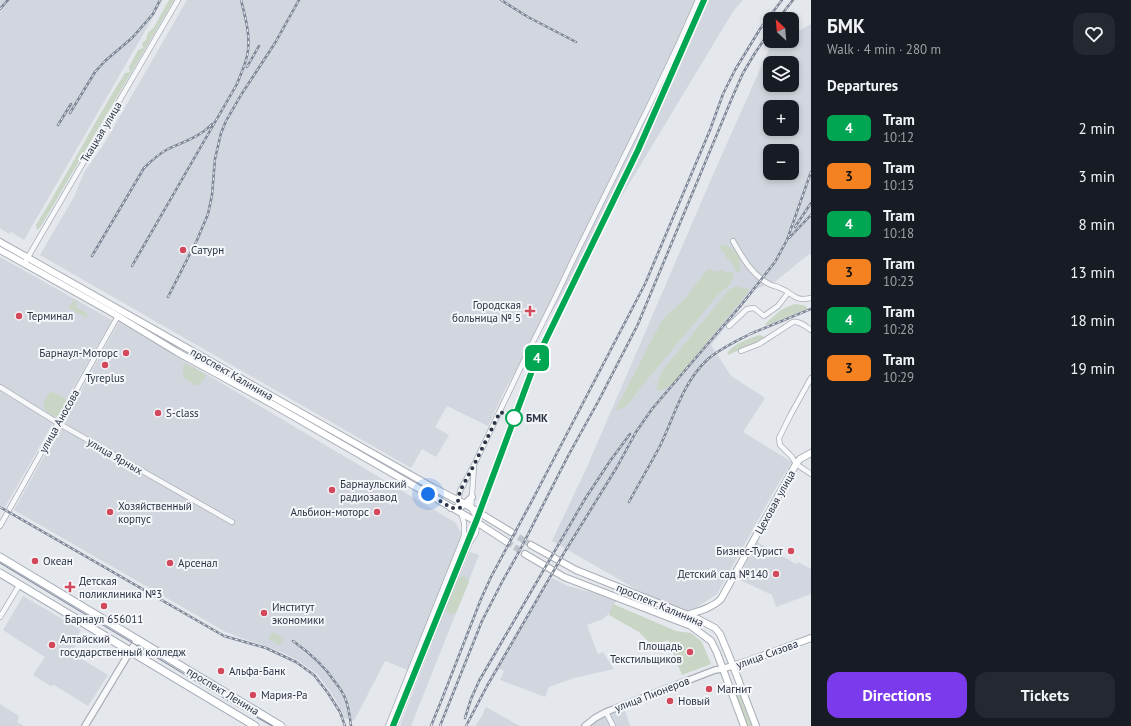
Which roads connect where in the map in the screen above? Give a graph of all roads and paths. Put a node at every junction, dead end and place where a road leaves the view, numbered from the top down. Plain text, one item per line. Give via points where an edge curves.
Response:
1 (178, 0) edge
2 (698, 0) edge
3 (733, 241) dead end
4 (0, 242) edge
5 (0, 250) edge
6 (28, 257) junction
7 (24, 264) junction
8 (788, 293) junction
9 (811, 298) edge
10 (120, 314) junction
11 (729, 326) dead end
12 (811, 330) edge
13 (741, 351) dead end
14 (811, 378) edge
15 (0, 387) edge
16 (58, 423) junction
17 (811, 453) edge
18 (796, 464) junction
19 (474, 465) junction
20 (811, 474) edge
21 (472, 497) junction
22 (461, 507) junction
23 (471, 508) junction
24 (475, 521) junction
25 (232, 522) dead end
26 (0, 526) edge
27 (511, 532) tunnel mouth
28 (507, 542) tunnel mouth
29 (531, 545) tunnel mouth
30 (525, 554) tunnel mouth
31 (0, 557) edge
32 (0, 573) edge
33 (20, 584) junction
34 (718, 602) junction
35 (687, 615) junction
36 (0, 617) edge
37 (698, 619) junction
38 (683, 623) junction
39 (691, 626) junction
40 (811, 638) edge
41 (137, 640) junction
42 (130, 651) junction
43 (733, 666) junction
44 (722, 669) junction
45 (406, 680) junction
46 (413, 683) junction
47 (740, 684) junction
48 (730, 688) junction
49 (240, 702) junction
50 (606, 712) junction
51 (233, 713) junction
52 (390, 720) junction
53 (396, 724) edge
54 (84, 726) edge
55 (255, 726) edge
56 (281, 726) edge
57 (388, 726) edge
58 (585, 726) edge
59 (613, 726) edge
60 (744, 726) edge
61 (756, 726) edge

1 - 6 street, Ткацкая улица
2 - 19 street via 646,113
3 - 8 street via 755,274 770,285
4 - 6 main road, проспект Калинина
5 - 7 main road, проспект Калинина
6 - 7 street, Ткацкая улица
6 - 10 main road, проспект Калинина
7 - 10 main road, проспект Калинина
8 - 9 street via 795,298
8 - 11 street via 778,306 764,316 754,308 747,309
10 - 16 street, улица Аносова
10 - 22 main road, проспект Калинина
10 - 22 main road, проспект Калинина via 150,336 452,508
12 - 13 street via 803,324 793,322 759,344
14 - 18 street, Цеховая улица via 779,438 780,445
15 - 16 street, улица Ярных
16 - 25 street, улица Ярных
16 - 26 street, улица Аносова
17 - 18 main road, Цеховая улица
18 - 20 street
18 - 34 main road, Цеховая улица
19 - 21 street
19 - 22 street via 460,491
21 - 22 main road
21 - 23 street
22 - 23 main road, проспект Калинина
22 - 24 main road
22 - 45 street via 464,536
23 - 24 street via 477,519
23 - 27 main road, проспект Калинина
24 - 28 main road
24 - 46 street via 476,533
29 - 35 main road, проспект Калинина via 576,570
30 - 38 main road, проспект Калинина via 564,577
31 - 41 main road, проспект Ленина
32 - 33 main road, проспект Ленина
33 - 36 street
33 - 42 main road, проспект Ленина
34 - 35 main road
34 - 37 main road, Цеховая улица
35 - 37 main road, проспект Калинина
35 - 38 main road
37 - 39 main road, Цеховая улица
37 - 43 main road, проспект Калинина via 715,628
38 - 39 main road, проспект Калинина
39 - 44 main road, проспект Калинина via 711,641
40 - 43 main road, улица Сизова
41 - 42 street
41 - 49 main road, проспект Ленина
42 - 51 main road, проспект Ленина
42 - 54 street
43 - 44 main road, улица Сизова
43 - 47 main road, проспект Калинина
44 - 48 main road, проспект Калинина
44 - 50 street, улица Пионеров
45 - 46 street
45 - 52 street
46 - 53 street
47 - 48 street
47 - 61 main road, проспект Калинина
48 - 60 main road, проспект Калинина
49 - 51 main road
49 - 56 main road, проспект Ленина
50 - 58 street, улица Пионеров
50 - 59 street
51 - 55 main road, проспект Ленина
52 - 53 street
52 - 57 street

